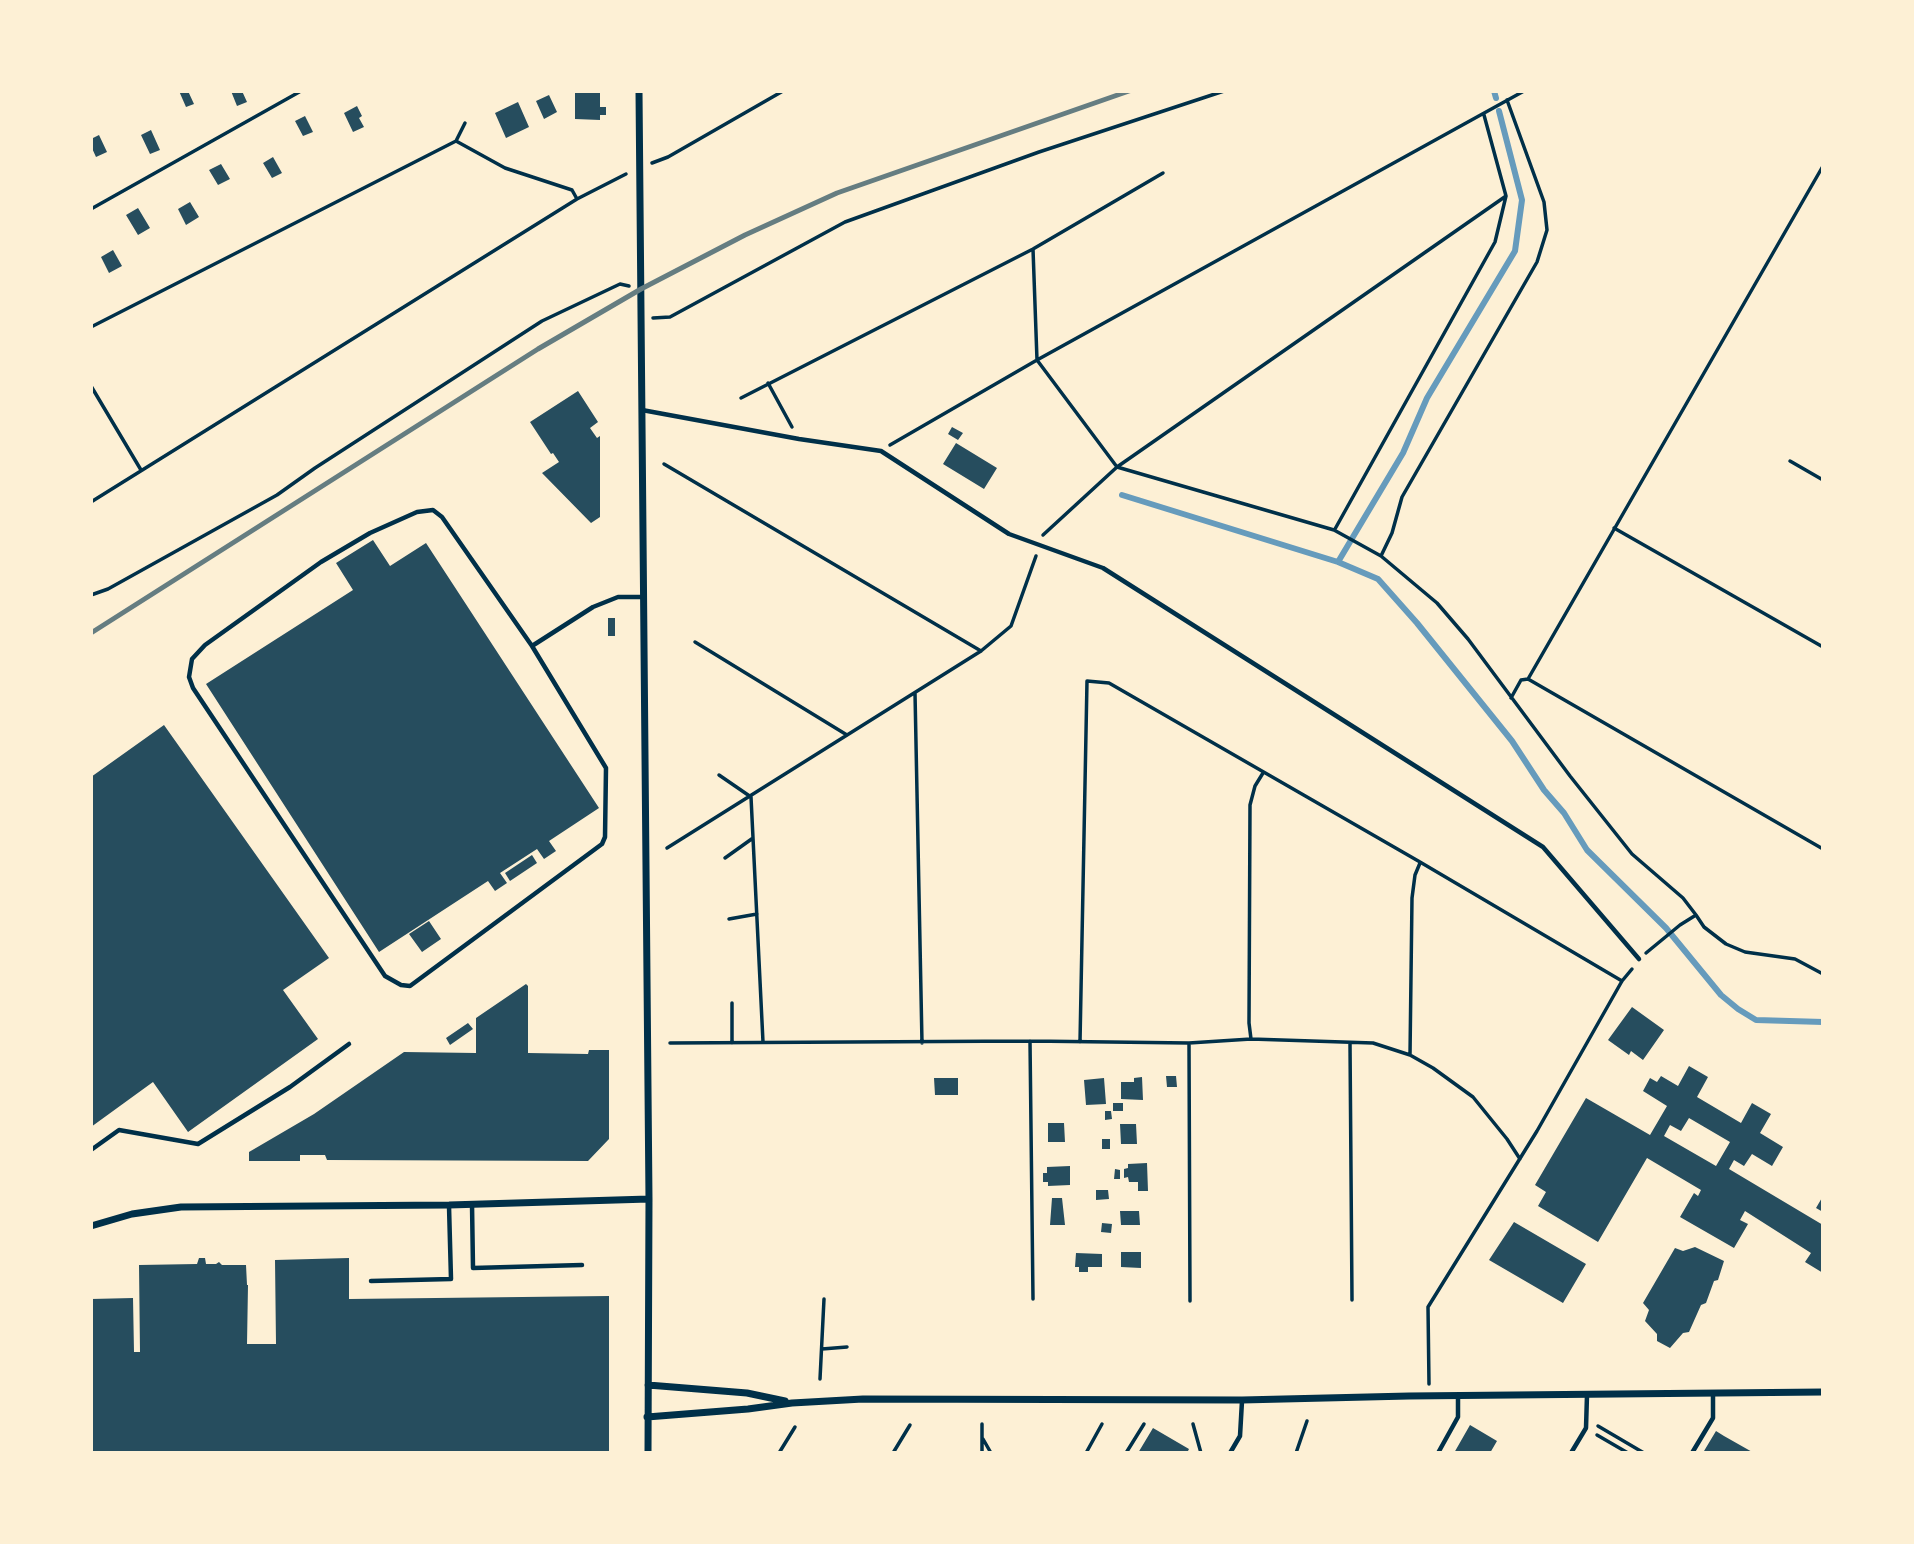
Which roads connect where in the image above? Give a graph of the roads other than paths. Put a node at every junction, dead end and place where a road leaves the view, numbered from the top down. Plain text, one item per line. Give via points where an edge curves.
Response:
1 (639, 91) edge
2 (642, 411) junction
3 (643, 597) junction
4 (532, 646) junction
5 (1639, 960) road end
6 (349, 1044) dead end
7 (91, 1150) edge
8 (649, 1199) junction
9 (472, 1204) junction
10 (449, 1205) junction
11 (91, 1226) edge
12 (582, 1265) dead end
13 (371, 1281) dead end
14 (648, 1385) junction
15 (1823, 1392) edge
16 (1458, 1395) junction
17 (1587, 1395) junction
18 (1713, 1395) junction
19 (1242, 1400) junction
20 (792, 1403) junction
21 (647, 1417) junction
22 (648, 1453) edge
23 (1230, 1453) edge
24 (1438, 1453) edge
25 (1571, 1453) edge
26 (1692, 1453) edge

1 - 2 street
2 - 3 street
2 - 5 lane via 881,451 1009,534 1103,568 1543,847
3 - 4 lane via 618,597 593,607
3 - 8 street
4 - 4 lane via 433,510 417,512 370,533 321,562 192,659 189,677 193,688 385,976 401,985 410,986 602,845 606,768
6 - 7 lane via 198,1144 120,1130
8 - 9 street
8 - 14 street
9 - 10 street
9 - 12 lane via 473,1268
10 - 11 street via 181,1207
10 - 13 lane via 451,1279
14 - 20 street via 747,1393
14 - 21 street
15 - 18 street
16 - 17 street
16 - 19 street
16 - 24 lane via 1458,1417
17 - 18 street
17 - 25 lane via 1586,1428
18 - 26 lane via 1713,1418
19 - 20 street
19 - 23 lane via 1240,1436
20 - 21 street
21 - 22 street

